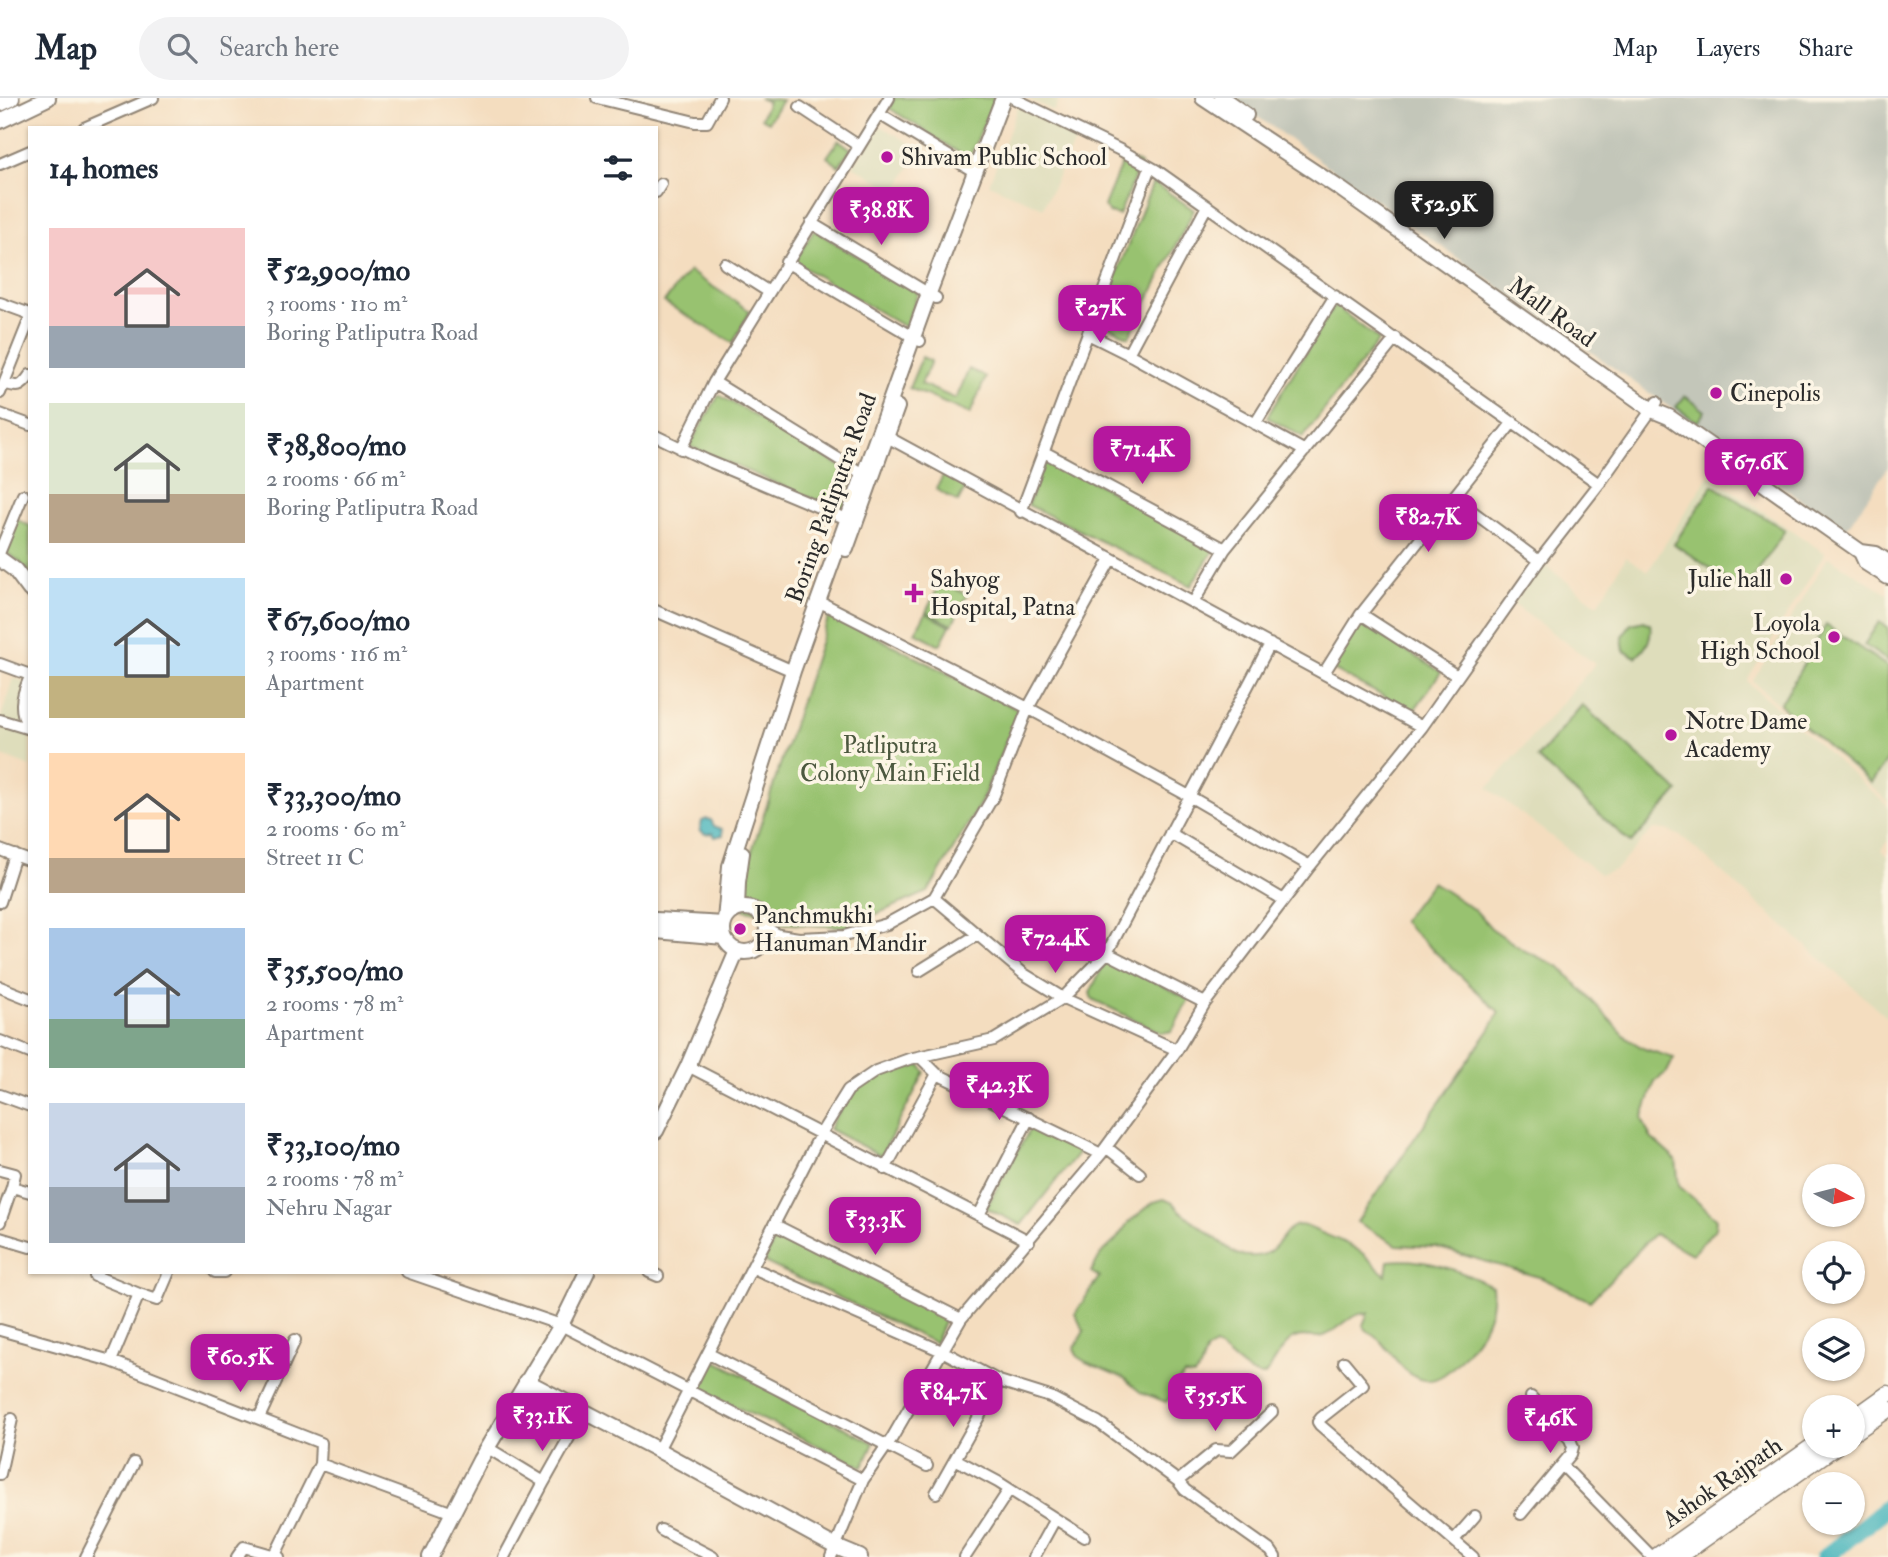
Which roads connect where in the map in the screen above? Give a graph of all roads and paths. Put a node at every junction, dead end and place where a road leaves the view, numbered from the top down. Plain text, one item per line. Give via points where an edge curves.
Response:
1 (11, 98) edge
2 (48, 98) edge
3 (153, 98) edge
4 (597, 98) edge
5 (720, 98) edge
6 (889, 98) edge
7 (1003, 98) edge
8 (1013, 98) edge
9 (1203, 98) edge
10 (1222, 98) edge
11 (0, 103) edge
12 (800, 107) dead end
13 (879, 114) junction
14 (0, 121) edge
15 (1247, 122) junction
16 (89, 126) edge
17 (859, 146) junction
18 (28, 152) edge
19 (0, 164) edge
20 (1150, 167) junction
21 (975, 172) junction
22 (1207, 206) junction
23 (811, 223) junction
24 (786, 262) junction
25 (725, 264) dead end
26 (769, 292) junction
27 (932, 295) junction
28 (1335, 296) junction
29 (0, 303) edge
30 (28, 315) edge
31 (28, 321) edge
32 (1088, 334) junction
33 (1395, 338) junction
34 (916, 339) junction
35 (1128, 354) junction
36 (28, 378) edge
37 (3, 380) edge
38 (714, 382) junction
39 (1654, 406) junction
40 (0, 414) edge
41 (1513, 422) junction
42 (28, 424) edge
43 (1255, 424) junction
44 (883, 434) junction
45 (658, 437) edge
46 (681, 449) junction
47 (1306, 451) junction
48 (1044, 452) junction
49 (863, 474) junction
50 (1600, 484) junction
51 (23, 495) dead end
52 (1453, 497) junction
53 (1021, 512) junction
54 (847, 519) junction
55 (1225, 549) junction
56 (0, 551) edge
57 (1861, 552) junction
58 (0, 559) edge
59 (1111, 559) junction
60 (1539, 561) junction
61 (1888, 562) edge
62 (1888, 577) edge
63 (28, 587) edge
64 (822, 603) junction
65 (1193, 603) junction
66 (658, 612) edge
67 (1361, 614) junction
68 (1270, 644) junction
69 (0, 664) edge
70 (793, 671) junction
71 (1324, 673) junction
72 (28, 674) edge
73 (1457, 676) junction
74 (28, 687) edge
75 (1028, 708) junction
76 (0, 720) edge
77 (28, 723) edge
78 (28, 727) edge
79 (1422, 727) junction
80 (765, 769) junction
81 (1189, 796) junction
82 (1170, 833) junction
83 (0, 850) edge
84 (15, 855) junction
85 (28, 860) edge
86 (1310, 866) junction
87 (934, 898) junction
88 (1284, 900) junction
89 (0, 902) edge
90 (737, 909) junction
91 (658, 919) edge
92 (724, 927) junction
93 (767, 929) junction
94 (658, 931) edge
95 (977, 935) junction
96 (737, 951) junction
97 (1107, 953) junction
98 (919, 971) dead end
99 (0, 987) edge
100 (28, 998) edge
101 (1063, 998) junction
102 (1205, 1003) junction
103 (0, 1041) edge
104 (1177, 1049) junction
105 (28, 1052) edge
106 (920, 1057) junction
107 (688, 1066) junction
108 (937, 1074) junction
109 (0, 1095) edge
110 (28, 1105) edge
111 (1029, 1118) junction
112 (658, 1126) edge
113 (821, 1135) junction
114 (1104, 1150) junction
115 (885, 1169) junction
116 (0, 1170) edge
117 (1140, 1174) dead end
118 (12, 1187) junction
119 (28, 1191) edge
120 (979, 1215) junction
121 (0, 1222) edge
122 (775, 1225) junction
123 (0, 1238) edge
124 (1029, 1241) junction
125 (28, 1246) edge
126 (753, 1268) junction
127 (96, 1274) edge
128 (168, 1274) edge
129 (413, 1274) edge
130 (586, 1274) edge
131 (139, 1294) junction
132 (961, 1319) junction
133 (561, 1325) junction
134 (0, 1330) edge
135 (295, 1340) dead end
136 (944, 1352) junction
137 (709, 1354) junction
138 (111, 1360) junction
139 (1344, 1362) dead end
140 (526, 1381) junction
141 (999, 1381) junction
142 (689, 1389) junction
143 (1888, 1394) edge
144 (1531, 1397) dead end
145 (1888, 1409) edge
146 (1865, 1410) edge
147 (584, 1411) junction
148 (1272, 1412) dead end
149 (259, 1418) junction
150 (12, 1419) dead end
151 (1865, 1425) edge
152 (888, 1444) junction
153 (488, 1448) junction
154 (658, 1450) junction
155 (1802, 1454) edge
156 (1819, 1458) edge
157 (955, 1459) junction
158 (134, 1463) dead end
159 (320, 1464) junction
160 (1562, 1465) junction
161 (927, 1466) dead end
162 (0, 1474) edge
163 (863, 1480) junction
164 (1178, 1481) junction
165 (544, 1482) junction
166 (1009, 1490) junction
167 (936, 1493) dead end
168 (453, 1513) junction
169 (1521, 1514) dead end
170 (1475, 1517) dead end
171 (1055, 1519) junction
172 (661, 1530) dead end
173 (1084, 1537) dead end
174 (1454, 1539) junction
175 (833, 1552) edge
176 (276, 1556) edge
177 (86, 1557) edge
178 (237, 1557) edge
179 (430, 1557) edge
180 (504, 1557) edge
181 (713, 1557) edge
182 (860, 1557) edge
183 (965, 1557) edge
184 (1034, 1557) edge
185 (1275, 1557) edge
186 (1473, 1557) edge
187 (1654, 1557) edge
188 (1678, 1557) edge

1 - 11 main road
2 - 14 street
3 - 16 street
4 - 5 street via 706,122
6 - 13 street
7 - 21 street, Boring Patliputra Road
8 - 20 street
8 - 27 street, Boring Patliputra Road
9 - 15 street, Mall Road
10 - 15 street
12 - 17 street
13 - 17 street
13 - 21 street
15 - 39 street, Mall Road
17 - 23 street
18 - 19 street
20 - 22 street
20 - 32 street
21 - 27 street, Boring Patliputra Road
22 - 28 street
22 - 35 street
23 - 24 street
23 - 27 street
24 - 26 street
24 - 34 street
25 - 26 street
26 - 38 street
27 - 34 street, Boring Patliputra Road
28 - 33 street
28 - 43 street
29 - 30 street
31 - 37 street
32 - 35 street
32 - 48 street
33 - 41 street
33 - 47 street
34 - 44 street, Boring Patliputra Road
35 - 43 street
36 - 37 street via 17,388
38 - 46 street
38 - 49 street
39 - 50 street
39 - 57 street, Mall Road
40 - 42 street
41 - 50 street
41 - 52 street
43 - 47 street
44 - 49 street, Boring Patliputra Road
44 - 53 street
44 - 64 street, Boring Patliputra Road
45 - 46 street
46 - 54 street
47 - 55 street
48 - 53 street
48 - 55 street
49 - 54 street, Boring Patliputra Road
50 - 60 street
51 - 56 street
52 - 60 street
52 - 67 street
53 - 59 street
54 - 64 street, Boring Patliputra Road
55 - 65 street
57 - 61 street
57 - 62 street via 1866,564
58 - 63 street
59 - 65 street
59 - 75 street
60 - 73 street
64 - 70 street, Boring Patliputra Road
64 - 75 street
64 - 80 street, Boring Patliputra Road
65 - 68 street
66 - 70 street
67 - 71 street
67 - 73 street
68 - 71 street
68 - 81 street
69 - 72 street
70 - 80 street, Boring Patliputra Road
71 - 79 street
73 - 79 street
74 - 77 street via 24,715
75 - 81 street
75 - 87 street via 995,795
76 - 78 street
79 - 86 street
80 - 90 street, Boring Patliputra Road via 744,843
80 - 92 street, Boring Patliputra Road via 730,866
81 - 82 street
81 - 86 street
82 - 88 street
82 - 97 street
83 - 84 street
84 - 85 street
84 - 89 street
86 - 88 street
87 - 93 street via 887,924 844,936 799,938
87 - 95 street
88 - 102 street
90 - 92 street
90 - 93 street via 754,909
91 - 92 street
92 - 94 street
92 - 96 street via 729,945
93 - 96 street via 758,948
95 - 98 street
95 - 101 street via 1024,974
96 - 107 street
97 - 101 street
97 - 102 street
99 - 100 street
101 - 104 street
101 - 106 street via 994,1040
102 - 104 street
103 - 105 street
104 - 114 street
106 - 108 street
106 - 113 street via 876,1071 848,1090
107 - 112 street
107 - 113 street
108 - 111 street
108 - 115 street
109 - 110 street
111 - 114 street
111 - 120 street
113 - 115 street
113 - 122 street
114 - 117 street
114 - 124 street
115 - 120 street
116 - 118 street via 15,1174
118 - 119 street
118 - 121 street
120 - 124 street
122 - 126 street
122 - 132 street
123 - 125 street
124 - 132 street
126 - 136 street
126 - 137 street
127 - 131 street
128 - 131 street via 157,1300
129 - 133 street
130 - 133 street
131 - 138 street
132 - 136 street
133 - 140 street
133 - 142 street
134 - 138 street
135 - 149 street
136 - 141 street
136 - 152 street
137 - 142 street
137 - 152 street
138 - 149 street
139 - 174 street via 1363,1385 1321,1418 1320,1426
140 - 147 street
140 - 153 street
141 - 157 street
141 - 164 street via 1050,1397 1098,1422
142 - 154 street
142 - 163 street
143 - 146 main road
144 - 160 street via 1572,1443 1571,1454
145 - 151 main road
147 - 154 street
147 - 165 street
148 - 164 street via 1230,1451 1218,1449
149 - 159 street via 321,1443
150 - 162 street
152 - 161 street
152 - 163 street
153 - 165 street
153 - 168 street
154 - 175 street
155 - 187 main road, Ashok Rajpath
156 - 188 main road, Ashok Rajpath
157 - 166 street
157 - 167 street
158 - 177 street
159 - 168 street
159 - 176 street
160 - 169 street
160 - 187 street
163 - 175 street
164 - 185 street
165 - 180 street
166 - 171 street
166 - 183 street
168 - 179 street
170 - 174 street
171 - 173 street
171 - 184 street
172 - 181 street
174 - 186 street
175 - 182 street
176 - 178 street via 244,1547

